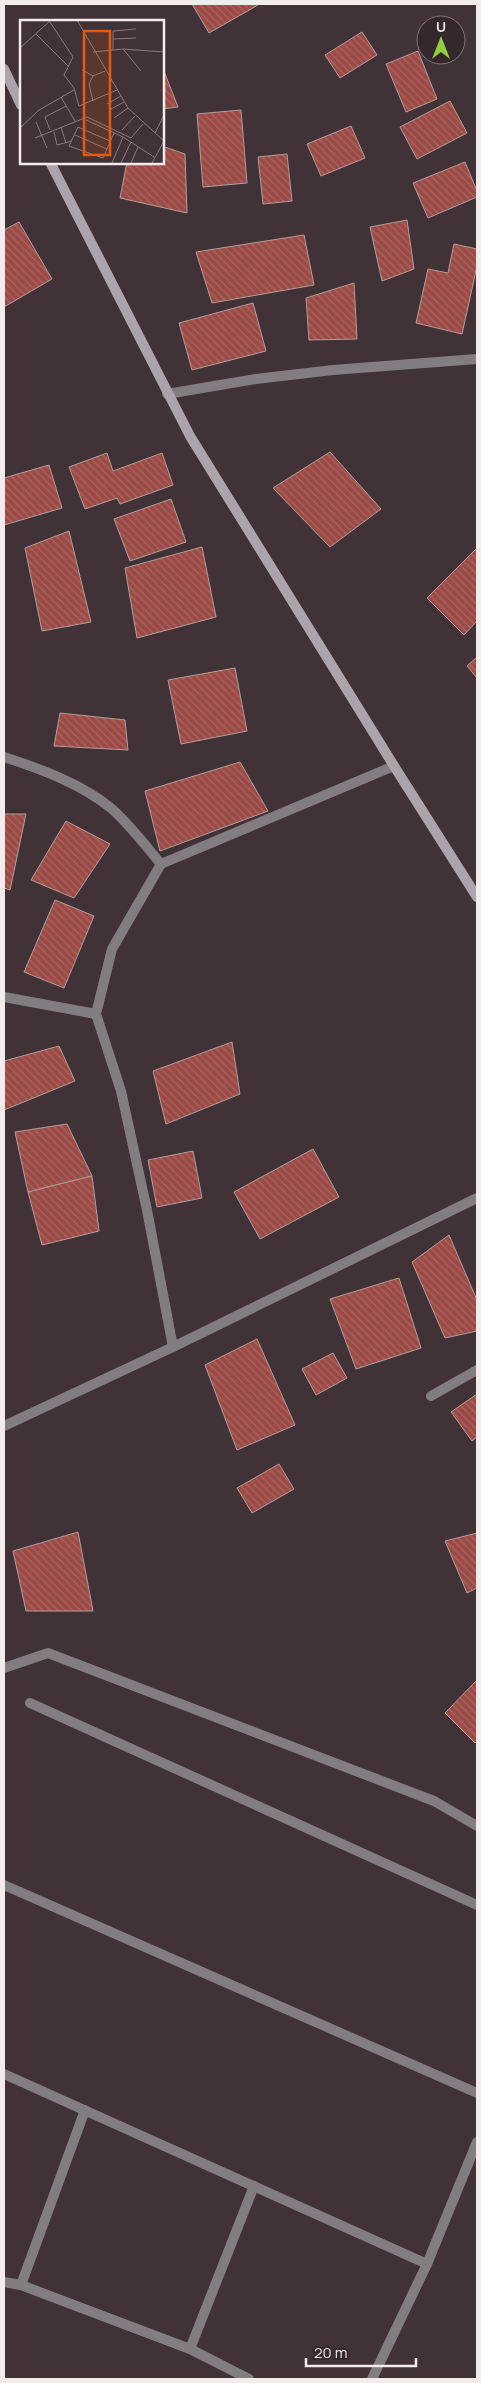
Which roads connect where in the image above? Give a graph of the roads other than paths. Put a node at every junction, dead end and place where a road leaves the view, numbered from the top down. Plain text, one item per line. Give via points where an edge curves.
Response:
1 (4, 69) edge
2 (20, 103) edge
3 (51, 164) edge
4 (477, 359) edge
5 (167, 394) junction
6 (4, 757) edge
7 (394, 766) junction
8 (161, 864) junction
9 (477, 897) edge
10 (4, 997) edge
11 (96, 1014) junction
12 (477, 1198) edge
13 (173, 1347) junction
14 (477, 1370) edge
15 (431, 1396) dead end
16 (4, 1426) edge
17 (4, 1668) edge
18 (30, 1703) dead end
19 (477, 1826) edge
20 (4, 1885) edge
21 (477, 1905) edge
22 (4, 2074) edge
23 (477, 2093) edge
24 (85, 2110) junction
25 (477, 2142) edge
26 (254, 2186) junction
27 (427, 2264) junction
28 (4, 2282) edge
29 (21, 2285) junction
30 (190, 2349) junction
31 (248, 2379) edge
32 (372, 2379) edge

1 - 2 street
3 - 5 street
4 - 5 street via 333,370
5 - 7 street
6 - 8 street via 76,786 111,809
7 - 8 street
7 - 9 street
8 - 11 street via 112,950
10 - 11 street
11 - 13 street via 123,1100
12 - 13 street
13 - 16 street
14 - 15 street
17 - 19 street via 48,1653 434,1801
18 - 21 street
20 - 23 street
22 - 24 street
24 - 26 street
24 - 29 street
25 - 27 street
26 - 27 street
26 - 30 street
27 - 32 street
28 - 29 street
29 - 30 street
30 - 31 street

